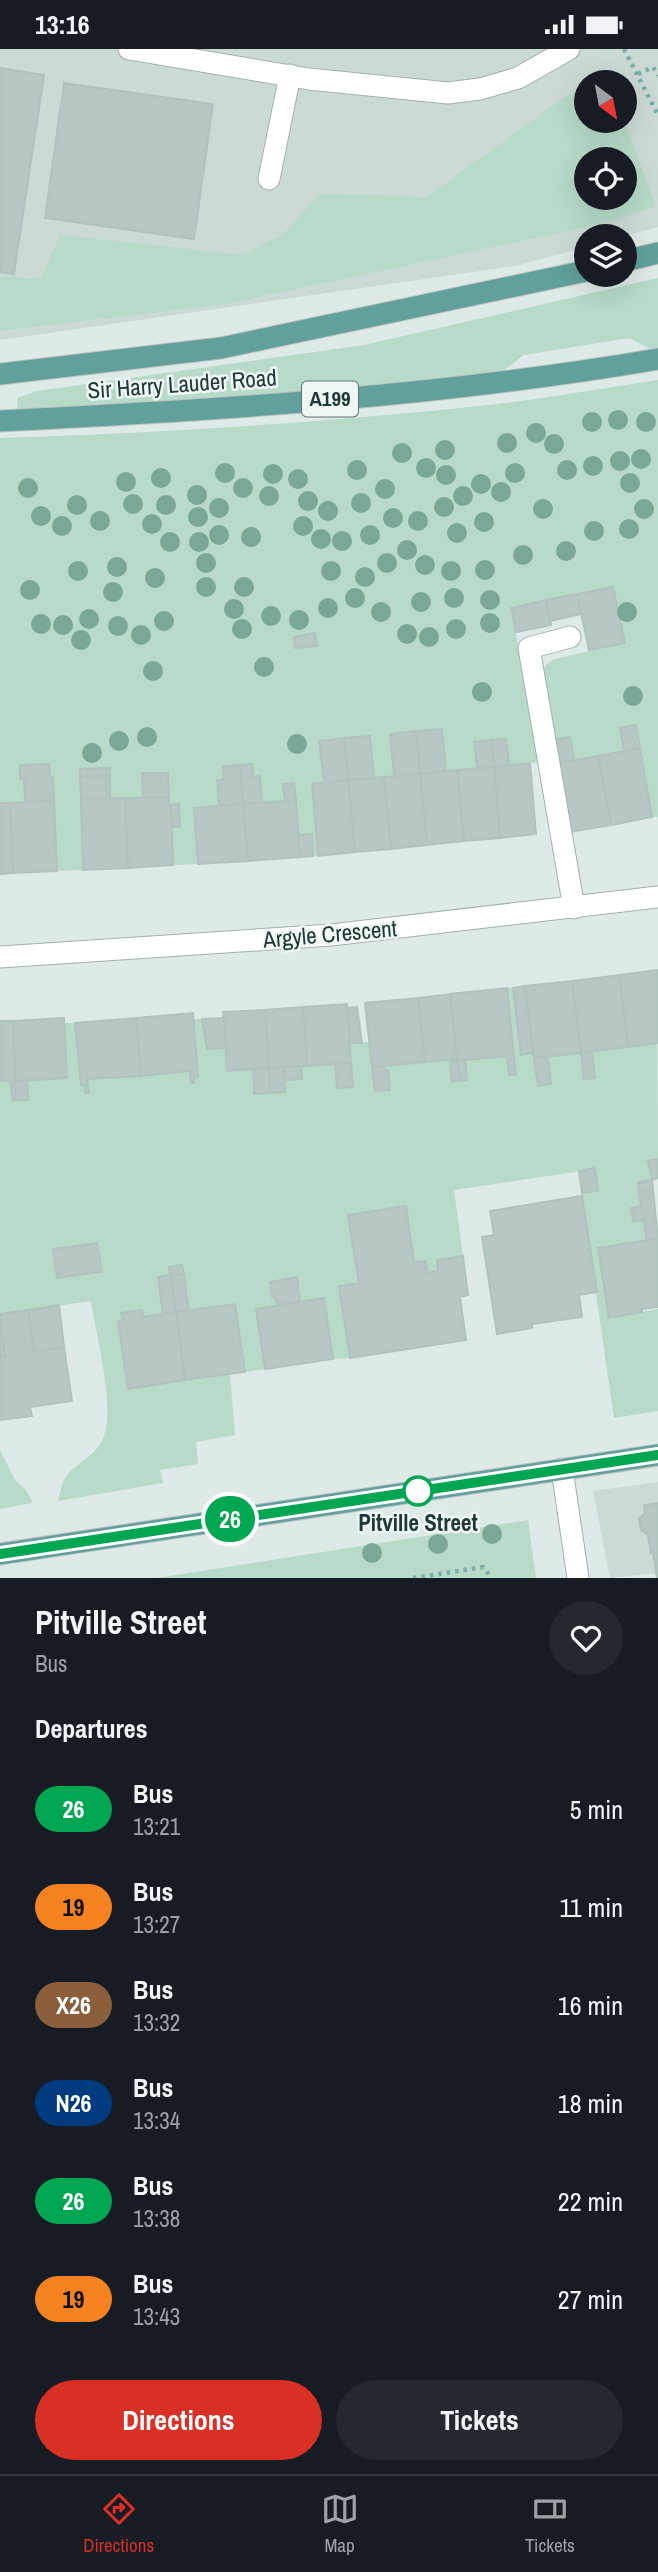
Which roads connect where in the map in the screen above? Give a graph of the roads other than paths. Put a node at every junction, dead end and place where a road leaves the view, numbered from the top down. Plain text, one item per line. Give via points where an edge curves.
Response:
1 (569, 49) edge
2 (139, 50) edge
3 (290, 75) junction
4 (269, 179) dead end
5 (658, 253) edge
6 (637, 258) edge
7 (574, 274) edge
8 (658, 359) edge
9 (0, 374) edge
10 (0, 421) edge
11 (570, 637) dead end
12 (658, 897) edge
13 (574, 908) junction
14 (0, 957) edge
15 (658, 1455) edge
16 (562, 1469) junction
17 (0, 1554) edge
18 (578, 1578) edge

1 - 3 street via 518,78 448,93
2 - 3 street
3 - 4 street
5 - 6 main road
7 - 9 main road, Sir Harry Lauder Road via 221,348
8 - 10 main road, Sir Harry Lauder Road / A199 via 430,390 248,407
11 - 13 street via 529,649
12 - 13 street, Argyle Crescent
13 - 14 street, Argyle Crescent via 331,935
15 - 16 main road
16 - 17 main road
16 - 18 street

